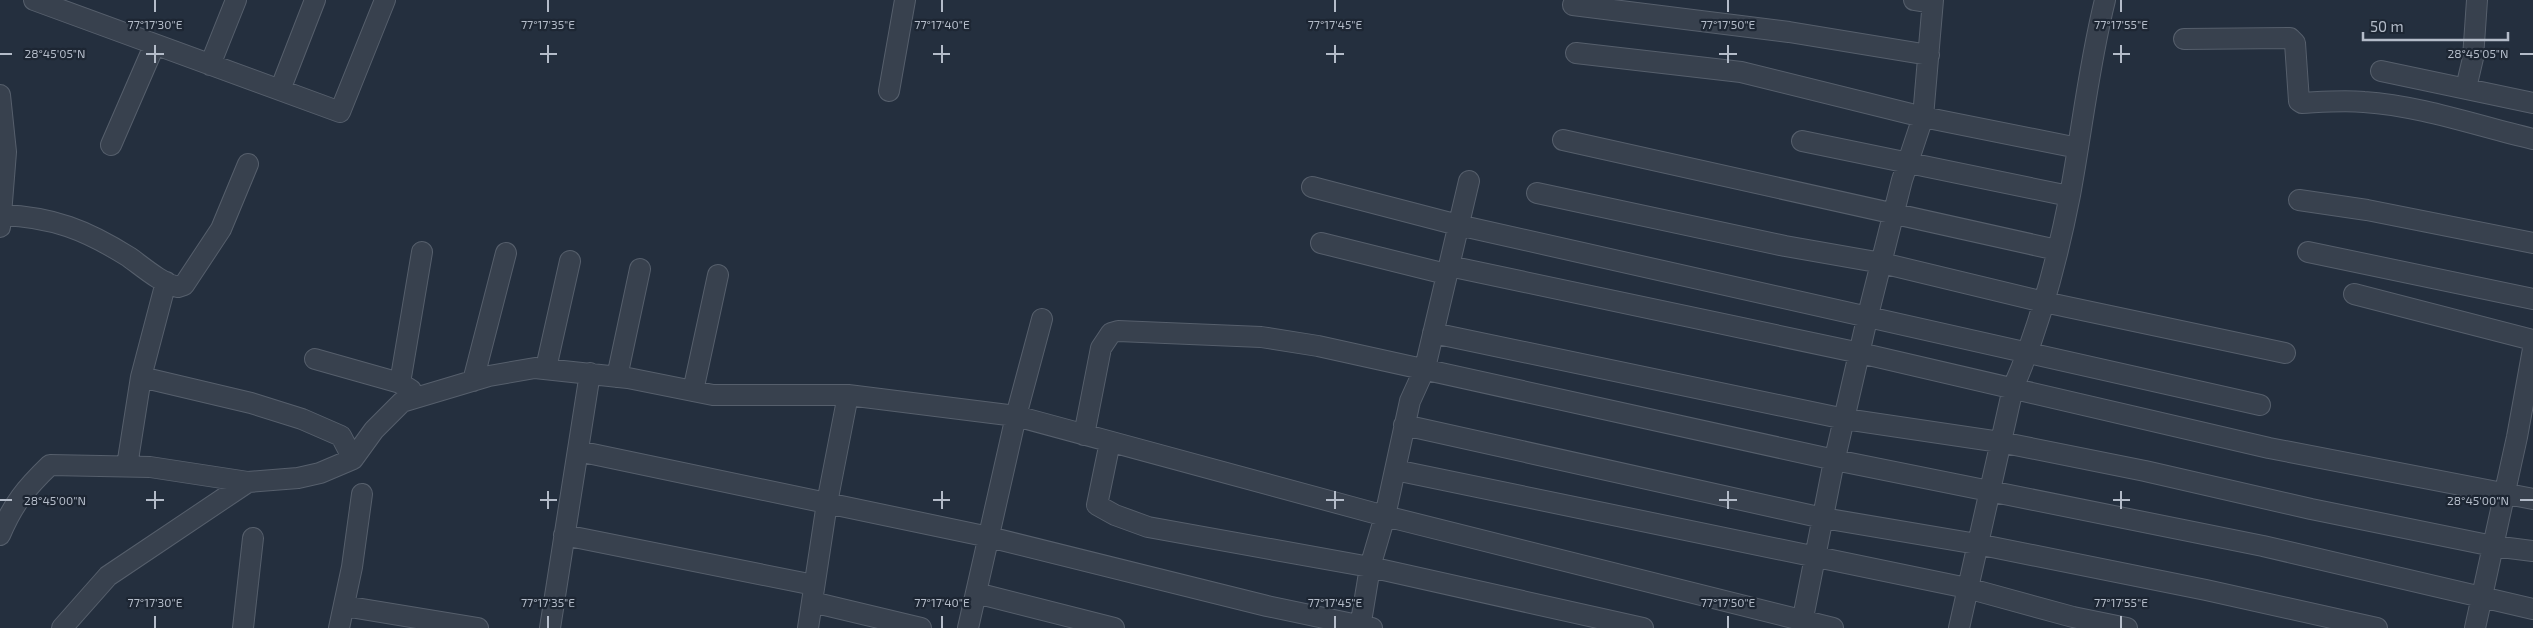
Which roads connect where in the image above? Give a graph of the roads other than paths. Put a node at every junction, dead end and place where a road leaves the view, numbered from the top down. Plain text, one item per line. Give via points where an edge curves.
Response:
1 (34, 0) edge
2 (236, 0) edge
3 (315, 0) edge
4 (385, 0) edge
5 (905, 0) edge
6 (2105, 0) edge
7 (2477, 0) edge
8 (1926, 1) edge
9 (1574, 5) dead end
10 (2184, 39) dead end
11 (154, 46) junction
12 (1576, 53) dead end
13 (1928, 55) junction
14 (210, 65) junction
15 (2381, 71) dead end
16 (2466, 88) junction
17 (280, 90) junction
18 (888, 91) dead end
19 (0, 95) edge
20 (2533, 103) edge
21 (1923, 117) junction
22 (2533, 139) edge
23 (1563, 140) dead end
24 (1802, 141) dead end
25 (110, 144) dead end
26 (2078, 148) junction
27 (3, 150) edge
28 (1909, 162) junction
29 (248, 164) dead end
30 (1469, 180) dead end
31 (1312, 187) dead end
32 (1537, 193) dead end
33 (2069, 196) junction
34 (2299, 200) dead end
35 (1892, 215) junction
36 (1, 221) edge
37 (1458, 225) junction
38 (1321, 243) dead end
39 (2533, 243) edge
40 (2057, 250) junction
41 (422, 252) dead end
42 (2308, 252) dead end
43 (506, 254) dead end
44 (570, 261) dead end
45 (1882, 263) junction
46 (640, 269) dead end
47 (1447, 270) junction
48 (718, 275) dead end
49 (166, 282) junction
50 (2354, 294) dead end
51 (2533, 299) edge
52 (2044, 302) junction
53 (1042, 319) dead end
54 (1867, 319) junction
55 (1433, 332) junction
56 (2533, 340) edge
57 (2533, 349) edge
58 (1860, 353) junction
59 (2285, 353) dead end
60 (2027, 354) junction
61 (316, 358) dead end
62 (546, 368) junction
63 (1424, 368) junction
64 (590, 373) junction
65 (617, 376) junction
66 (141, 378) junction
67 (474, 381) junction
68 (400, 383) junction
69 (2530, 387) edge
70 (2013, 388) junction
71 (694, 391) junction
72 (422, 396) junction
73 (848, 396) junction
74 (2260, 405) dead end
75 (1016, 416) junction
76 (1845, 419) junction
77 (1404, 425) junction
78 (1084, 435) junction
79 (2525, 439) edge
80 (1110, 442) junction
81 (2000, 442) junction
82 (578, 451) junction
83 (353, 459) junction
84 (1834, 460) junction
85 (128, 466) junction
86 (1395, 470) junction
87 (248, 482) junction
88 (1988, 492) junction
89 (362, 494) dead end
90 (2504, 494) junction
91 (2533, 499) edge
92 (827, 503) junction
93 (1385, 516) junction
94 (1823, 518) junction
95 (0, 535) edge
96 (564, 535) junction
97 (988, 537) junction
98 (254, 538) dead end
99 (1977, 544) junction
100 (2493, 546) junction
101 (2533, 551) edge
102 (1815, 558) junction
103 (1370, 567) junction
104 (1967, 588) junction
105 (976, 593) junction
106 (813, 594) junction
107 (2481, 598) junction
108 (344, 606) junction
109 (2533, 609) edge
110 (1802, 625) edge
111 (1364, 627) edge
112 (62, 628) edge
113 (243, 628) edge
114 (339, 628) edge
115 (478, 628) edge
116 (550, 628) edge
117 (808, 628) edge
118 (921, 628) edge
119 (968, 628) edge
120 (1114, 628) edge
121 (1643, 628) edge
122 (1833, 628) edge
123 (1958, 628) edge
124 (2127, 628) edge
125 (2377, 628) edge
126 (2475, 628) edge

1 - 11 street
2 - 14 street
3 - 17 street
4 - 17 street via 340,112
5 - 18 street
6 - 26 street
7 - 16 street via 2473,58
8 - 13 street
9 - 13 street via 1789,32
10 - 22 street via 2290,38 2295,43 2299,101 2302,103 2362,102 2397,106
11 - 14 street
11 - 25 street
12 - 21 street via 1741,72
13 - 21 street
14 - 17 street
15 - 16 street
16 - 20 street
19 - 27 street
21 - 26 street
21 - 28 street
23 - 35 street
24 - 28 street
26 - 33 street
27 - 36 street
28 - 33 street
28 - 35 street
29 - 49 street via 208,252 184,285 178,287
30 - 37 street
31 - 37 street
32 - 45 street via 1785,246
33 - 40 street
34 - 39 street
35 - 40 street
35 - 45 street
36 - 49 street via 30,216 77,228
37 - 47 street
37 - 54 street
38 - 47 street
40 - 52 street
41 - 68 street
42 - 51 street
43 - 67 street
44 - 62 street
45 - 52 street
45 - 54 street
46 - 65 street
47 - 55 street
47 - 58 street
48 - 71 street
49 - 66 street
50 - 56 street
52 - 59 street
52 - 60 street
53 - 75 street
54 - 58 street
54 - 60 street
55 - 63 street
55 - 76 street
57 - 69 street
58 - 70 street
58 - 76 street
60 - 70 street
60 - 74 street
61 - 68 street
62 - 64 street
62 - 67 street via 510,370
63 - 77 street
63 - 78 street via 1292,340 1111,332 1101,348
63 - 84 street
64 - 65 street
64 - 82 street
65 - 71 street
66 - 83 street via 251,403 302,419 341,436
66 - 85 street
67 - 72 street
68 - 72 street
69 - 79 street
70 - 81 street
70 - 90 street via 2269,448
71 - 73 street via 713,395
72 - 83 street via 396,407
73 - 75 street
73 - 92 street
75 - 78 street
75 - 97 street
76 - 81 street
76 - 84 street
77 - 86 street
77 - 94 street
78 - 80 street
79 - 90 street
80 - 93 street
80 - 103 street via 1097,505 1114,515 1148,527
81 - 88 street
81 - 100 street
82 - 92 street
82 - 96 street
83 - 87 street via 298,478
84 - 88 street
84 - 94 street
85 - 87 street via 207,474
85 - 95 street via 50,465 11,509
86 - 93 street
86 - 102 street
87 - 112 street via 108,576
88 - 99 street
88 - 107 street via 2264,546
89 - 108 street
90 - 91 street
90 - 100 street
92 - 97 street
92 - 106 street
93 - 103 street
93 - 110 street
94 - 99 street
94 - 102 street
96 - 106 street
96 - 116 street
97 - 105 street
97 - 111 street
98 - 113 street
99 - 104 street
99 - 125 street
100 - 101 street
100 - 107 street
102 - 104 street
102 - 110 street
103 - 111 street
103 - 121 street
104 - 123 street
104 - 124 street
105 - 119 street
105 - 120 street
106 - 117 street
106 - 118 street
107 - 109 street
107 - 126 street
108 - 114 street
108 - 115 street
110 - 122 street

